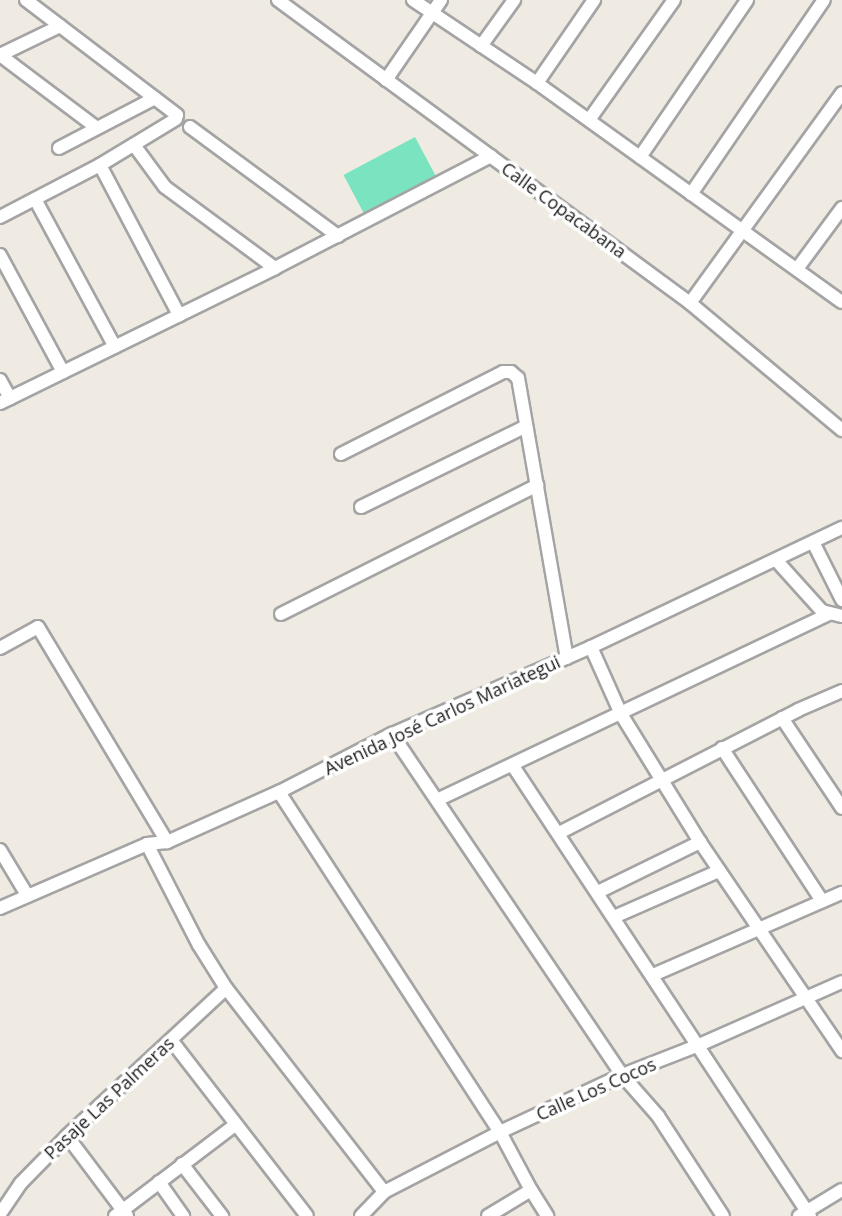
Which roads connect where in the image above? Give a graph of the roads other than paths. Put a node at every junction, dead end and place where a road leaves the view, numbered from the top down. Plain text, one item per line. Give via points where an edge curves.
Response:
1 (26, 0) edge
2 (278, 0) edge
3 (413, 0) edge
4 (441, 0) edge
5 (514, 0) edge
6 (594, 0) edge
7 (674, 0) edge
8 (747, 0) edge
9 (824, 0) edge
10 (432, 13) junction
11 (60, 26) junction
12 (481, 46) junction
13 (0, 55) edge
14 (386, 80) junction
15 (537, 83) junction
16 (842, 93) edge
17 (155, 98) junction
18 (589, 120) junction
19 (190, 127) dead end
20 (97, 128) junction
21 (134, 145) junction
22 (59, 148) dead end
23 (491, 156) junction
24 (640, 157) junction
25 (100, 165) junction
26 (691, 194) junction
27 (35, 199) junction
28 (842, 208) edge
29 (0, 217) edge
30 (744, 231) junction
31 (338, 236) junction
32 (0, 255) edge
33 (275, 268) junction
34 (797, 269) junction
35 (842, 302) edge
36 (690, 303) junction
37 (180, 315) junction
38 (115, 347) junction
39 (63, 372) junction
40 (0, 380) edge
41 (5, 401) edge
42 (526, 426) junction
43 (842, 430) edge
44 (341, 454) dead end
45 (537, 485) junction
46 (361, 507) dead end
47 (842, 528) edge
48 (813, 542) junction
49 (776, 560) junction
50 (842, 600) edge
51 (281, 614) dead end
52 (835, 615) edge
53 (591, 647) junction
54 (0, 648) edge
55 (567, 658) junction
56 (842, 691) edge
57 (621, 715) junction
58 (782, 718) junction
59 (392, 734) junction
60 (722, 748) junction
61 (513, 766) junction
62 (663, 780) junction
63 (279, 792) junction
64 (437, 800) junction
65 (842, 808) edge
66 (559, 833) junction
67 (167, 842) junction
68 (700, 842) junction
69 (147, 844) junction
70 (0, 850) edge
71 (719, 871) junction
72 (598, 892) junction
73 (842, 893) edge
74 (27, 895) junction
75 (822, 901) junction
76 (0, 908) edge
77 (614, 917) junction
78 (757, 928) junction
79 (653, 975) junction
80 (842, 982) edge
81 (226, 988) junction
82 (807, 998) junction
83 (171, 1040) junction
84 (699, 1045) junction
85 (842, 1051) edge
86 (622, 1075) junction
87 (235, 1125) junction
88 (500, 1132) junction
89 (68, 1136) junction
90 (182, 1164) junction
91 (159, 1182) junction
92 (531, 1190) junction
93 (842, 1190) edge
94 (384, 1192) junction
95 (5, 1212) edge
96 (122, 1214) edge
97 (805, 1215) edge
98 (183, 1216) edge
99 (222, 1216) edge
100 (307, 1216) edge
101 (361, 1216) edge
102 (488, 1216) edge
103 (547, 1216) edge
104 (723, 1216) edge

1 - 11 street
2 - 14 street, Calle Copacabana
3 - 10 street
4 - 10 street
5 - 12 street
6 - 15 street
7 - 18 street
8 - 24 street
9 - 26 street
10 - 12 street
10 - 14 street
11 - 13 street
11 - 17 street
12 - 15 street
13 - 20 street
14 - 23 street, Calle Copacabana
15 - 18 street
16 - 30 street
17 - 20 street
17 - 21 street via 176,117
18 - 24 street
19 - 31 street
20 - 22 street
21 - 25 street
21 - 33 street via 165,187
23 - 31 street
23 - 36 street, Calle Copacabana
24 - 26 street
25 - 27 street
25 - 37 street
26 - 30 street
27 - 29 street
27 - 38 street
28 - 34 street
30 - 34 street
30 - 36 street
31 - 33 street
32 - 39 street
33 - 37 street
34 - 35 street
36 - 43 street, Calle Copacabana
37 - 38 street
38 - 39 street
39 - 41 street
40 - 41 street
42 - 44 street via 518,378 503,372
42 - 45 street
42 - 46 street
45 - 51 street
45 - 55 street
47 - 48 street, Avenida José Carlos Mariategui
48 - 49 street, Avenida José Carlos Mariategui
48 - 50 street
49 - 52 street
49 - 53 street, Avenida José Carlos Mariategui
52 - 57 street
53 - 55 street, Avenida José Carlos Mariategui
53 - 57 street
54 - 67 street via 38,627
55 - 59 street, Avenida José Carlos Mariategui
56 - 58 street
57 - 61 street
57 - 62 street
58 - 60 street
58 - 65 street
59 - 63 street, Avenida José Carlos Mariategui
59 - 64 street
60 - 62 street
60 - 75 street
61 - 64 street
61 - 66 street
62 - 66 street
62 - 68 street
63 - 67 street, Avenida José Carlos Mariategui
63 - 88 street
64 - 86 street
66 - 72 street
67 - 69 street, Avenida José Carlos Mariategui
68 - 71 street
68 - 72 street
69 - 74 street, Avenida José Carlos Mariategui
69 - 81 street
70 - 74 street
71 - 77 street
71 - 78 street
72 - 77 street
73 - 75 street
74 - 76 street, Avenida José Carlos Mariategui
75 - 78 street
77 - 79 street
78 - 79 street
78 - 82 street
79 - 84 street
80 - 82 street, Calle Los Cocos
81 - 83 street, Pasaje Las Palmeras
81 - 94 street
82 - 84 street, Calle Los Cocos
82 - 85 street
83 - 87 street
83 - 89 street, Pasaje Las Palmeras
84 - 86 street, Calle Los Cocos
84 - 97 street
86 - 88 street, Calle Los Cocos
86 - 104 street via 658,1116
87 - 90 street
87 - 100 street
88 - 92 street
88 - 94 street, Calle Los Cocos
89 - 95 street, Pasaje Las Palmeras via 20,1183
89 - 96 street
90 - 91 street
90 - 99 street
91 - 96 street
91 - 98 street
92 - 102 street
92 - 103 street
93 - 97 street
94 - 101 street, Calle Los Cocos

